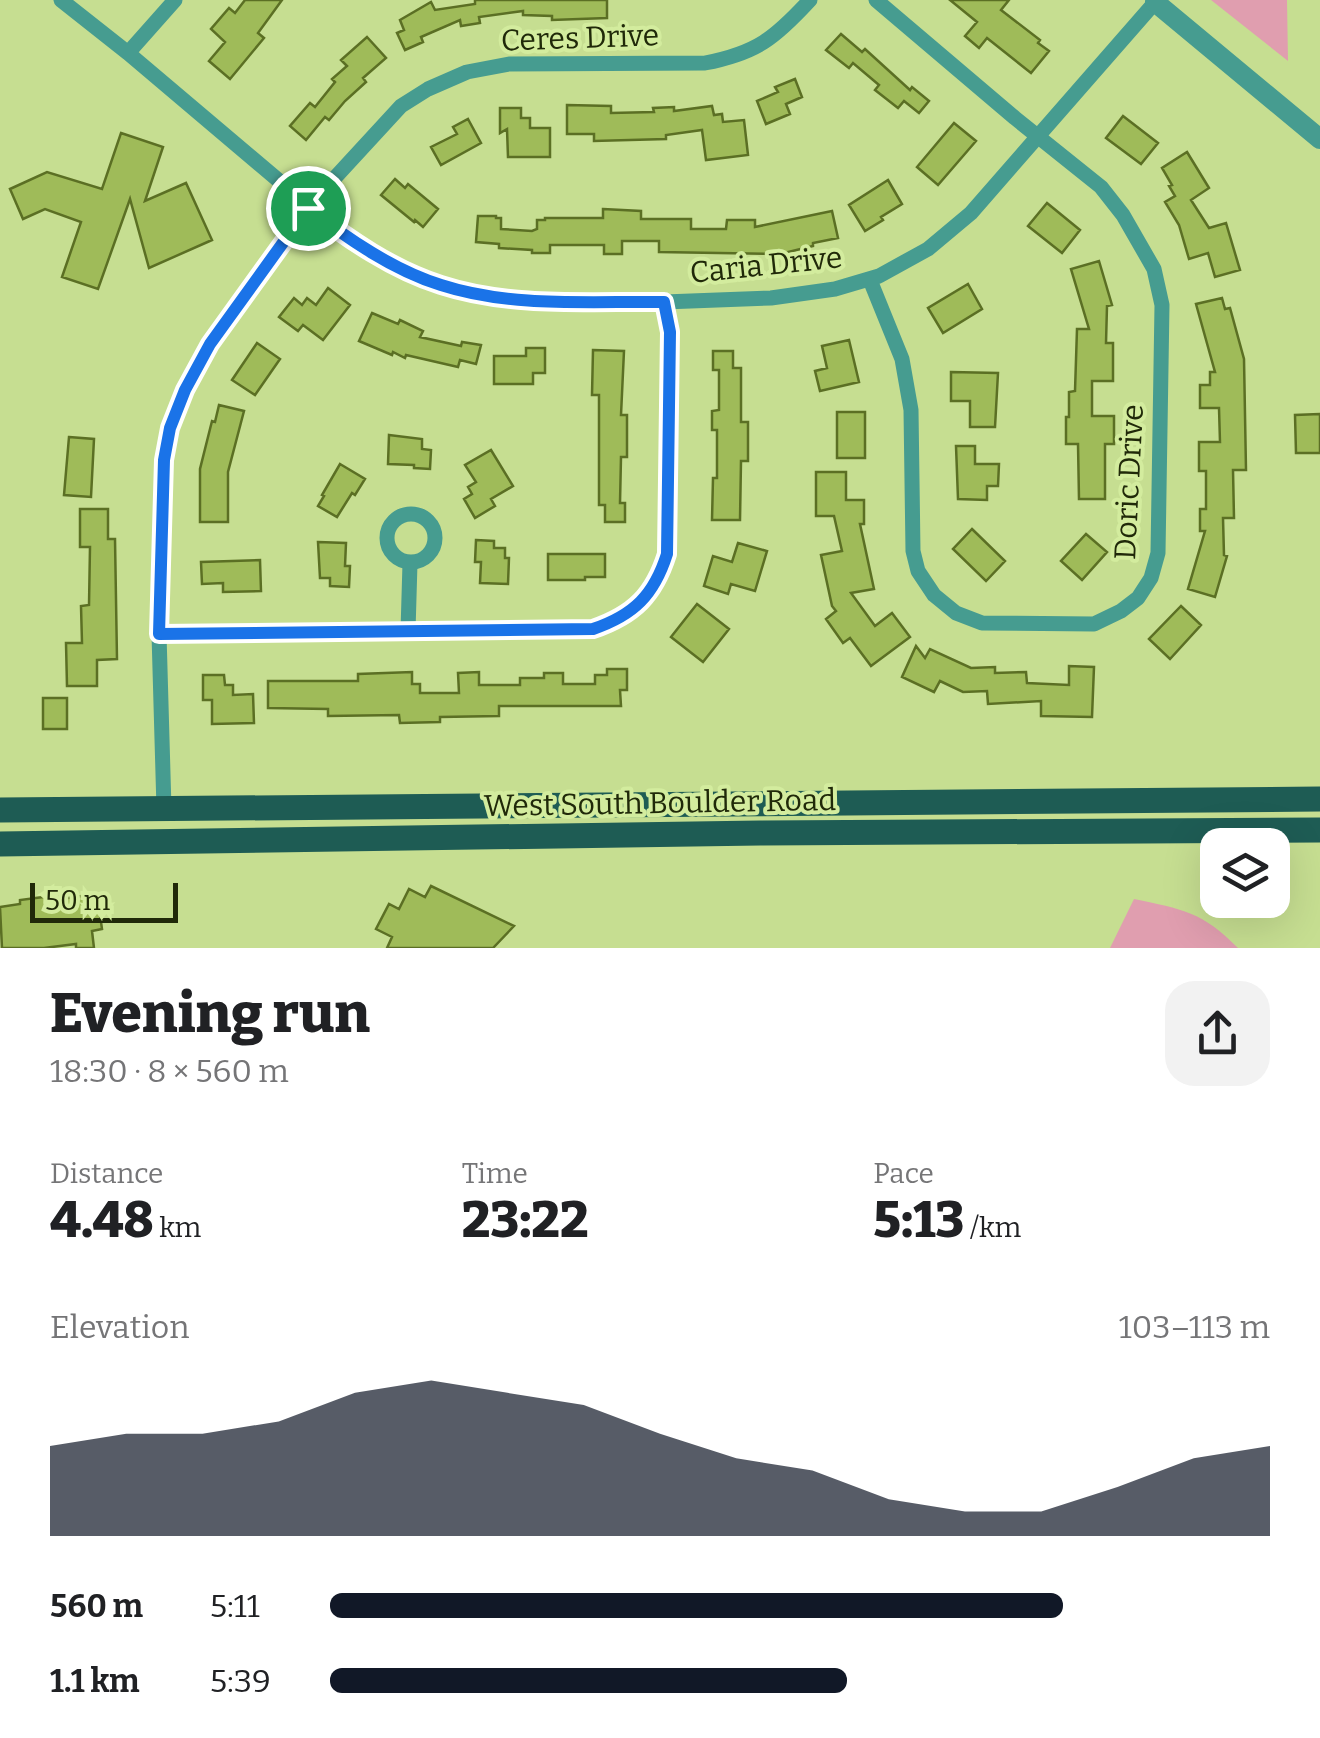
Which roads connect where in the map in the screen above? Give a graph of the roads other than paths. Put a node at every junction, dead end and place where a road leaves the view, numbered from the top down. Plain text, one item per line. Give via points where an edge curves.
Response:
1 (61, 0) edge
2 (176, 0) edge
3 (810, 0) edge
4 (876, 0) edge
5 (1156, 1) edge
6 (128, 53) junction
7 (1038, 136) junction
8 (1320, 139) edge
9 (308, 208) junction
10 (870, 280) junction
11 (664, 302) junction
12 (410, 563) dead end
13 (408, 631) junction
14 (159, 634) junction
15 (1320, 798) edge
16 (164, 809) junction
17 (0, 810) edge
18 (1320, 830) edge
19 (0, 844) edge

1 - 6 street, Caria Drive
2 - 6 street
3 - 9 street, Ceres Drive via 783,29 734,57 509,64 467,72 401,106
4 - 7 street, Doric Drive
5 - 7 street, Caria Drive
5 - 8 street
6 - 9 street, Caria Drive
7 - 10 street, Caria Drive via 928,249
7 - 10 street, Doric Drive via 1101,187 1123,214 1154,269 1162,304 1158,553 1138,598 1094,624 982,624 934,595 913,551 911,410 902,358
9 - 11 street, Caria Drive via 393,264 440,285 492,297
9 - 14 street, Ceres Drive via 210,344 170,428
10 - 11 street, Caria Drive via 771,298
11 - 13 street via 670,332 667,554 641,603 593,629
12 - 13 street
13 - 14 street
14 - 16 street, Ceres Drive
15 - 16 main road, West South Boulder Road
16 - 17 main road, West South Boulder Road
18 - 19 main road, West South Boulder Road

